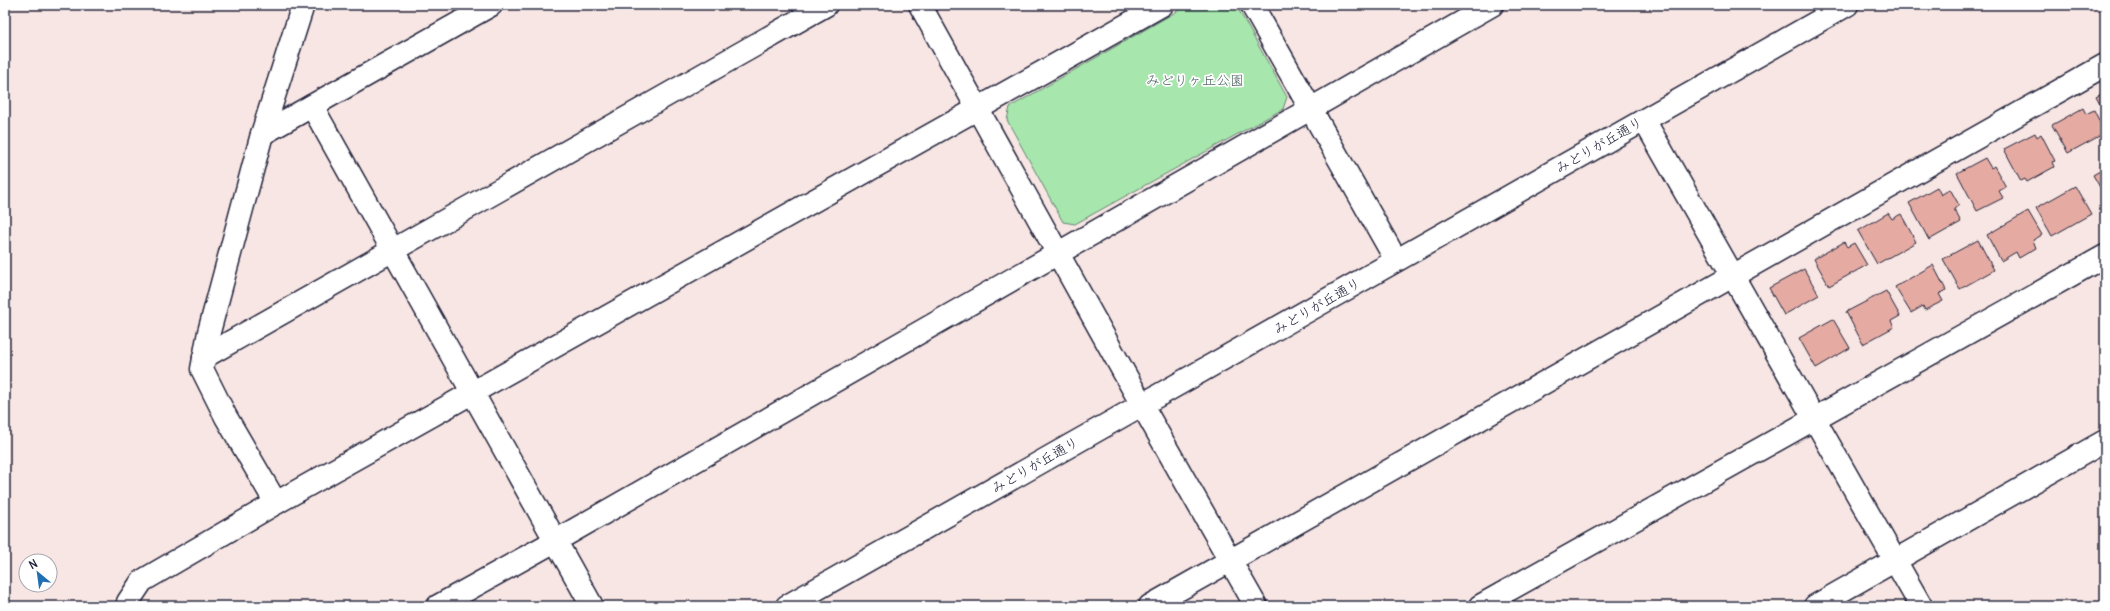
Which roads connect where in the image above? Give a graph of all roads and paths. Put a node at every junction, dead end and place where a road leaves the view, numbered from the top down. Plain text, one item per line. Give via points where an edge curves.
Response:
1 (303, 5) edge
2 (491, 5) edge
3 (826, 5) edge
4 (920, 5) edge
5 (1162, 5) edge
6 (1252, 5) edge
7 (1492, 5) edge
8 (1847, 5) edge
9 (2105, 65) edge
10 (312, 106) junction
11 (1311, 108) junction
12 (977, 109) junction
13 (1644, 120) junction
14 (262, 134) junction
15 (393, 250) junction
16 (1058, 253) junction
17 (2105, 256) edge
18 (1396, 260) junction
19 (1733, 276) junction
20 (204, 357) junction
21 (472, 393) junction
22 (1142, 405) junction
23 (1815, 418) junction
24 (2105, 441) edge
25 (276, 503) junction
26 (555, 541) junction
27 (1895, 560) junction
28 (1230, 561) junction
29 (130, 606) edge
30 (438, 606) edge
31 (592, 606) edge
32 (787, 606) edge
33 (1150, 606) edge
34 (1256, 606) edge
35 (1480, 606) edge
36 (1815, 606) edge
37 (1921, 606) edge

1 - 14 street
2 - 10 street
3 - 15 street
4 - 12 street
5 - 12 street
6 - 11 street
7 - 11 street
8 - 13 street, みどりが丘通り
9 - 19 street
10 - 14 street
10 - 15 street
11 - 16 street
11 - 18 street
12 - 16 street
12 - 21 street
13 - 18 street, みどりが丘通り
13 - 19 street
14 - 20 street
15 - 20 street
15 - 21 street
16 - 22 street
16 - 26 street
17 - 23 street
18 - 22 street, みどりが丘通り
19 - 23 street
19 - 28 street
20 - 25 street via 202,369 226,417
21 - 25 street
21 - 26 street
22 - 28 street
22 - 32 street, みどりが丘通り
23 - 27 street
23 - 35 street
24 - 27 street
25 - 29 street via 142,581 128,602
26 - 30 street
26 - 31 street
27 - 36 street
27 - 37 street
28 - 33 street
28 - 34 street

